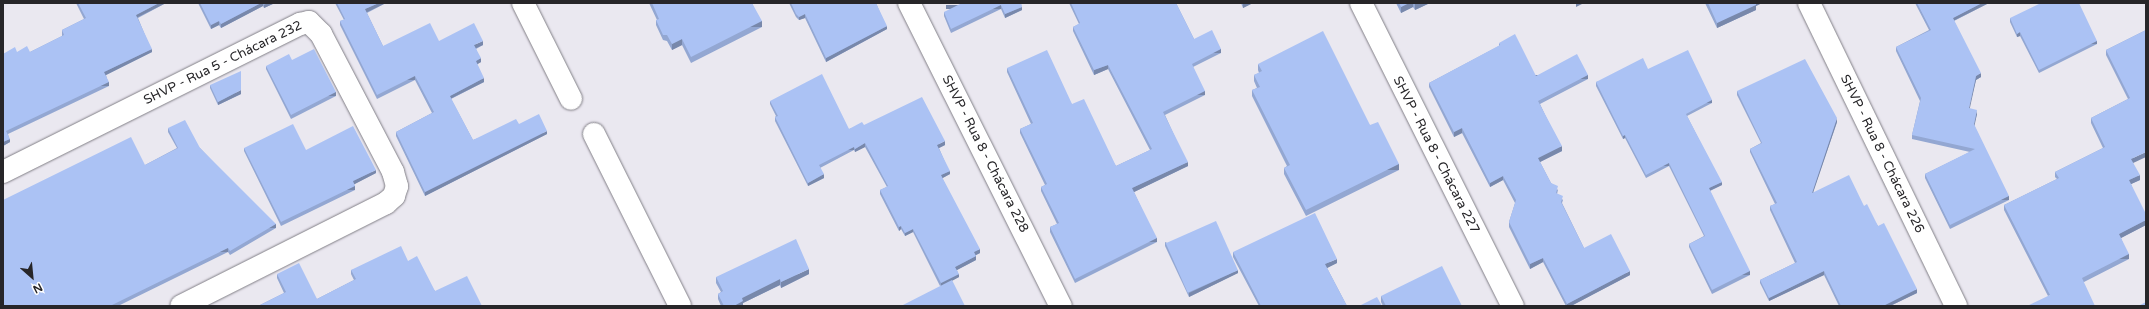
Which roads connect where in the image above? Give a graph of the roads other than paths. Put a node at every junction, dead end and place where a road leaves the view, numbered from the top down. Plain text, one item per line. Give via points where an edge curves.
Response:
1 (523, 3) edge
2 (909, 3) edge
3 (1361, 3) edge
4 (1809, 3) edge
5 (572, 99) dead end
6 (594, 134) dead end
7 (3, 172) edge
8 (181, 306) edge
9 (680, 306) edge
10 (1061, 306) edge
11 (1513, 306) edge
12 (1956, 306) edge

1 - 5 street
2 - 10 street, SHVP - Rua 8 - Chácara 228
3 - 11 street, SHVP - Rua 8 - Chácara 227
4 - 12 street, SHVP - Rua 8 - Chácara 226
6 - 9 street
7 - 8 street, SHVP - Rua 5 - Chácara 232 via 300,24 309,22 321,34 393,172 397,186 394,196 386,203

